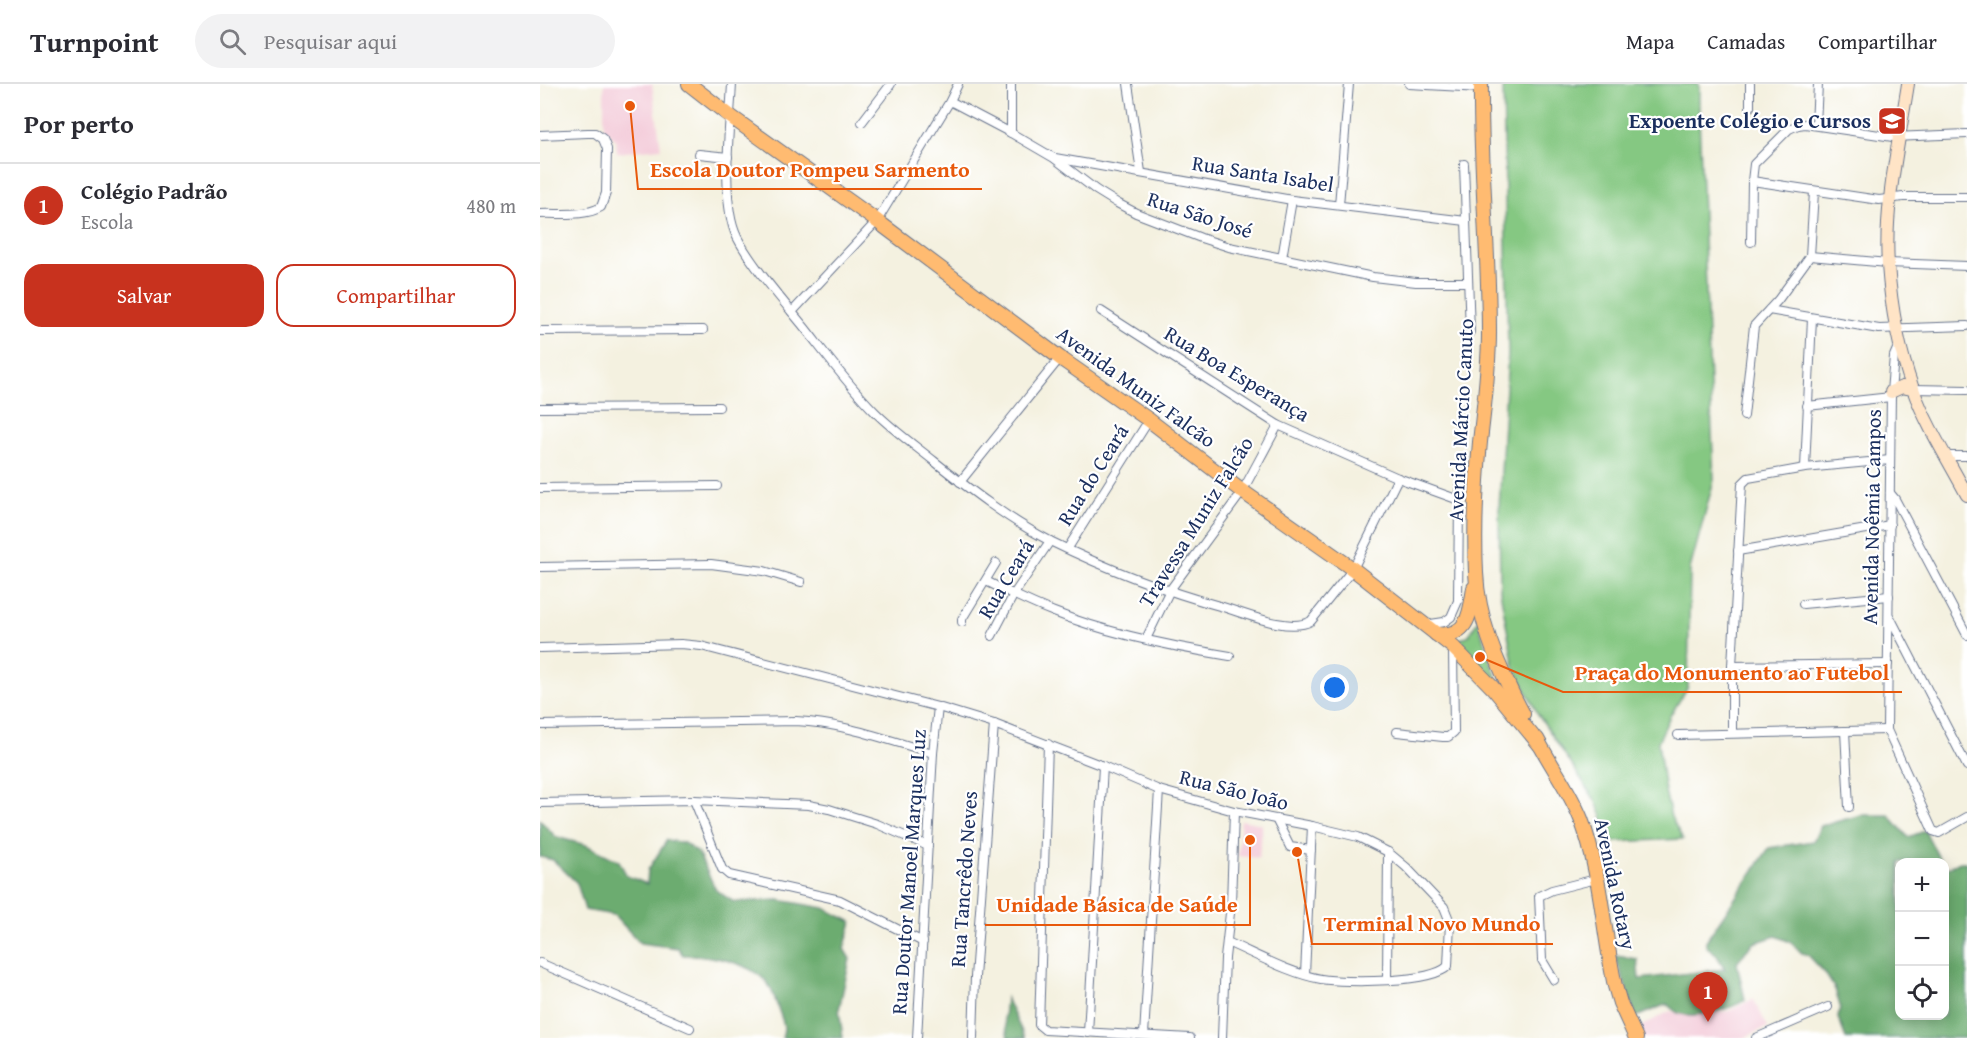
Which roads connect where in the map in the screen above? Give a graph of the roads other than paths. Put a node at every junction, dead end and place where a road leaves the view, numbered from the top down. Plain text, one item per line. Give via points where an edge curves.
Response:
1 (689, 84) edge
2 (732, 84) edge
3 (891, 84) edge
4 (958, 84) edge
5 (1011, 84) edge
6 (1128, 84) edge
7 (1349, 84) edge
8 (1409, 84) edge
9 (1750, 84) edge
10 (1818, 84) edge
11 (1908, 84) edge
12 (1481, 86) edge
13 (950, 101) junction
14 (1750, 107) dead end
15 (730, 116) junction
16 (862, 122) dead end
17 (1816, 125) junction
18 (1011, 133) junction
19 (1967, 134) edge
20 (540, 135) edge
21 (1900, 136) junction
22 (699, 154) dead end
23 (728, 157) junction
24 (1054, 158) junction
25 (1464, 164) dead end
26 (1141, 172) junction
27 (1752, 182) junction
28 (1814, 192) junction
29 (1967, 197) edge
30 (1891, 199) junction
31 (1293, 200) junction
32 (1340, 205) junction
33 (540, 214) edge
34 (877, 221) junction
35 (1466, 221) junction
36 (1751, 242) dead end
37 (1810, 256) junction
38 (1282, 258) junction
39 (1888, 263) junction
40 (1967, 266) edge
41 (1468, 282) junction
42 (1769, 310) junction
43 (1101, 311) dead end
44 (792, 312) junction
45 (1812, 318) junction
46 (1967, 326) edge
47 (1897, 328) junction
48 (703, 330) dead end
49 (540, 331) edge
50 (1470, 332) dead end
51 (1900, 342) junction
52 (1060, 358) junction
53 (1913, 389) junction
54 (1967, 390) edge
55 (1891, 395) junction
56 (1807, 406) junction
57 (719, 407) dead end
58 (540, 408) edge
59 (1744, 416) dead end
60 (1149, 420) junction
61 (1278, 425) junction
62 (1946, 456) junction
63 (1967, 456) edge
64 (1890, 460) junction
65 (1805, 468) junction
66 (1462, 474) dead end
67 (1398, 478) junction
68 (960, 482) junction
69 (717, 486) dead end
70 (540, 489) edge
71 (1242, 492) junction
72 (1890, 493) junction
73 (1967, 495) edge
74 (1459, 500) junction
75 (1890, 525) junction
76 (1050, 541) junction
77 (1068, 548) junction
78 (1738, 551) junction
79 (996, 563) dead end
80 (540, 567) edge
81 (1353, 569) junction
82 (1476, 574) junction
83 (986, 581) junction
84 (801, 582) dead end
85 (1170, 590) junction
86 (1014, 594) junction
87 (1889, 596) junction
88 (1803, 604) dead end
89 (1889, 614) junction
90 (962, 622) dead end
91 (1424, 626) junction
92 (1436, 634) junction
93 (1967, 635) edge
94 (992, 636) dead end
95 (1146, 639) junction
96 (1902, 641) junction
97 (1453, 647) junction
98 (1888, 647) junction
99 (540, 648) edge
100 (1230, 656) dead end
101 (1888, 664) junction
102 (1732, 666) junction
103 (938, 707) junction
104 (994, 724) junction
105 (540, 725) edge
106 (1887, 730) junction
107 (1845, 731) junction
108 (1397, 732) dead end
109 (1732, 733) junction
110 (1678, 735) dead end
111 (1048, 744) junction
112 (1540, 745) junction
113 (933, 753) junction
114 (1103, 766) junction
115 (1967, 766) edge
116 (1159, 790) junction
117 (694, 800) junction
118 (540, 803) edge
119 (1849, 807) dead end
120 (1234, 811) junction
121 (1967, 817) edge
122 (1276, 819) junction
123 (1312, 826) junction
124 (928, 846) junction
125 (1311, 850) junction
126 (1388, 852) junction
127 (1596, 879) junction
128 (923, 942) junction
129 (1227, 942) junction
130 (540, 963) edge
131 (1305, 974) junction
132 (1387, 980) junction
133 (1554, 980) dead end
134 (1828, 1007) dead end
135 (690, 1028) dead end
136 (1088, 1032) junction
137 (1144, 1035) junction
138 (917, 1038) edge
139 (973, 1038) edge
140 (1190, 1038) edge
141 (1222, 1038) edge
142 (1636, 1038) edge
143 (1756, 1038) edge

1 - 15 main road, Avenida Muniz Falcão
2 - 15 street
3 - 16 street
4 - 13 street
5 - 18 street
6 - 26 street
7 - 32 street
8 - 12 street
9 - 14 street
10 - 17 street
11 - 21 street
12 - 82 main road, Avenida Márcio Canuto via 1489,333 1477,494
13 - 18 street, Rua São José
13 - 34 street
15 - 23 street
15 - 34 main road, Avenida Muniz Falcão
17 - 21 street
17 - 27 street via 1790,129 1754,164
18 - 24 street, Rua São José
19 - 21 street
20 - 33 street via 595,134 603,139 607,149 606,194 601,207 578,213
21 - 30 street
22 - 23 street
23 - 44 street via 732,224 746,252
24 - 26 street, Rua Santa Isabel
24 - 38 street, Rua São José via 1096,190 1136,213 1229,247
25 - 35 street
26 - 31 street, Rua Santa Isabel
27 - 28 street
27 - 36 street
28 - 30 street
28 - 37 street
29 - 30 street
30 - 39 street
31 - 32 street, Rua Santa Isabel
31 - 38 street
32 - 35 street, Rua Santa Isabel
34 - 44 street
34 - 52 main road, Avenida Muniz Falcão
35 - 41 street
37 - 39 street
37 - 42 street
38 - 41 street, Rua São José via 1389,279
39 - 40 street
39 - 47 street
41 - 50 street
42 - 45 street
42 - 59 street via 1753,331
43 - 61 street, Rua Boa Esperança
44 - 68 street via 876,413
45 - 47 street via 1879,329
45 - 56 street
46 - 47 street
47 - 51 street
48 - 49 street
51 - 53 street
51 - 55 street, Avenida Noêmia Campos via 1894,356
52 - 60 main road, Avenida Muniz Falcão
52 - 68 street
53 - 54 street
53 - 55 street via 1902,387
53 - 62 street
55 - 56 street
55 - 64 street, Avenida Noêmia Campos
56 - 65 street
57 - 58 street
60 - 71 main road, Avenida Muniz Falcão
60 - 77 street, Rua do Ceará
61 - 67 street, Rua Boa Esperança
61 - 71 street, Travessa Muniz Falcão
62 - 63 street
62 - 73 street
64 - 65 street
64 - 72 street, Avenida Noêmia Campos
65 - 78 street via 1745,480
66 - 74 street
67 - 74 street, Rua Boa Esperança
67 - 81 street
68 - 76 street
69 - 70 street
71 - 81 main road, Avenida Muniz Falcão
71 - 85 street, Travessa Muniz Falcão
72 - 75 street, Avenida Noêmia Campos
72 - 93 street
74 - 91 street via 1458,601 1451,617
75 - 78 street
75 - 87 street, Avenida Noêmia Campos
76 - 77 street
76 - 86 street, Rua Ceará
77 - 85 street
78 - 102 street
79 - 83 street
80 - 84 street via 711,564
81 - 85 street via 1311,621 1301,625 1280,623
81 - 91 main road, Avenida Muniz Falcão
82 - 92 main road via 1470,615 1462,629
82 - 112 main road, Avenida Márcio Canuto via 1490,641
83 - 86 street
83 - 90 street
85 - 95 street, Travessa Muniz Falcão
86 - 94 street, Rua Ceará
86 - 95 street via 1079,621
87 - 88 street
87 - 89 street, Avenida Noêmia Campos
89 - 96 street
89 - 98 street, Avenida Noêmia Campos
91 - 92 main road, Avenida Muniz Falcão
92 - 97 main road, Avenida Muniz Falcão
95 - 100 street
96 - 98 street
96 - 115 street
97 - 108 street via 1454,732 1448,737
97 - 112 main road, Avenida Muniz Falcão
98 - 101 street, Avenida Noêmia Campos
99 - 103 street, Rua São João via 701,646
101 - 102 street
101 - 106 street, Avenida Noêmia Campos
102 - 109 street
103 - 104 street, Rua São João
103 - 113 street, Rua Doutor Manoel Marques Luz
104 - 111 street, Rua São João
104 - 139 street, Rua Tancrêdo Neves
105 - 113 street via 817,722
106 - 107 street
106 - 121 street via 1933,831 1939,833
107 - 109 street
107 - 119 street
109 - 110 street
111 - 114 street, Rua São João
111 - 136 street via 1038,1021 1042,1029
112 - 127 main road, Avenida Rotary via 1582,821
113 - 124 street, Rua Doutor Manoel Marques Luz
114 - 116 street, Rua São João
114 - 136 street
116 - 120 street, Rua São João
116 - 137 street
117 - 118 street
117 - 124 street via 809,805 877,824
117 - 128 street via 722,869 729,875 840,900
120 - 122 street, Rua São João
120 - 129 street
122 - 123 street, Rua São João
122 - 125 street via 1290,847
123 - 125 street
123 - 126 street, Rua São João via 1358,837
124 - 128 street, Rua Doutor Manoel Marques Luz
125 - 131 street
126 - 132 street
126 - 132 street, Rua São João via 1447,910 1450,935 1445,969 1425,976
127 - 133 street via 1539,896 1542,960
127 - 142 main road, Avenida Rotary via 1620,1003
128 - 138 street, Rua Doutor Manoel Marques Luz
129 - 131 street
129 - 141 street
130 - 135 street
131 - 132 street via 1323,980
134 - 143 street
136 - 137 street
137 - 140 street

